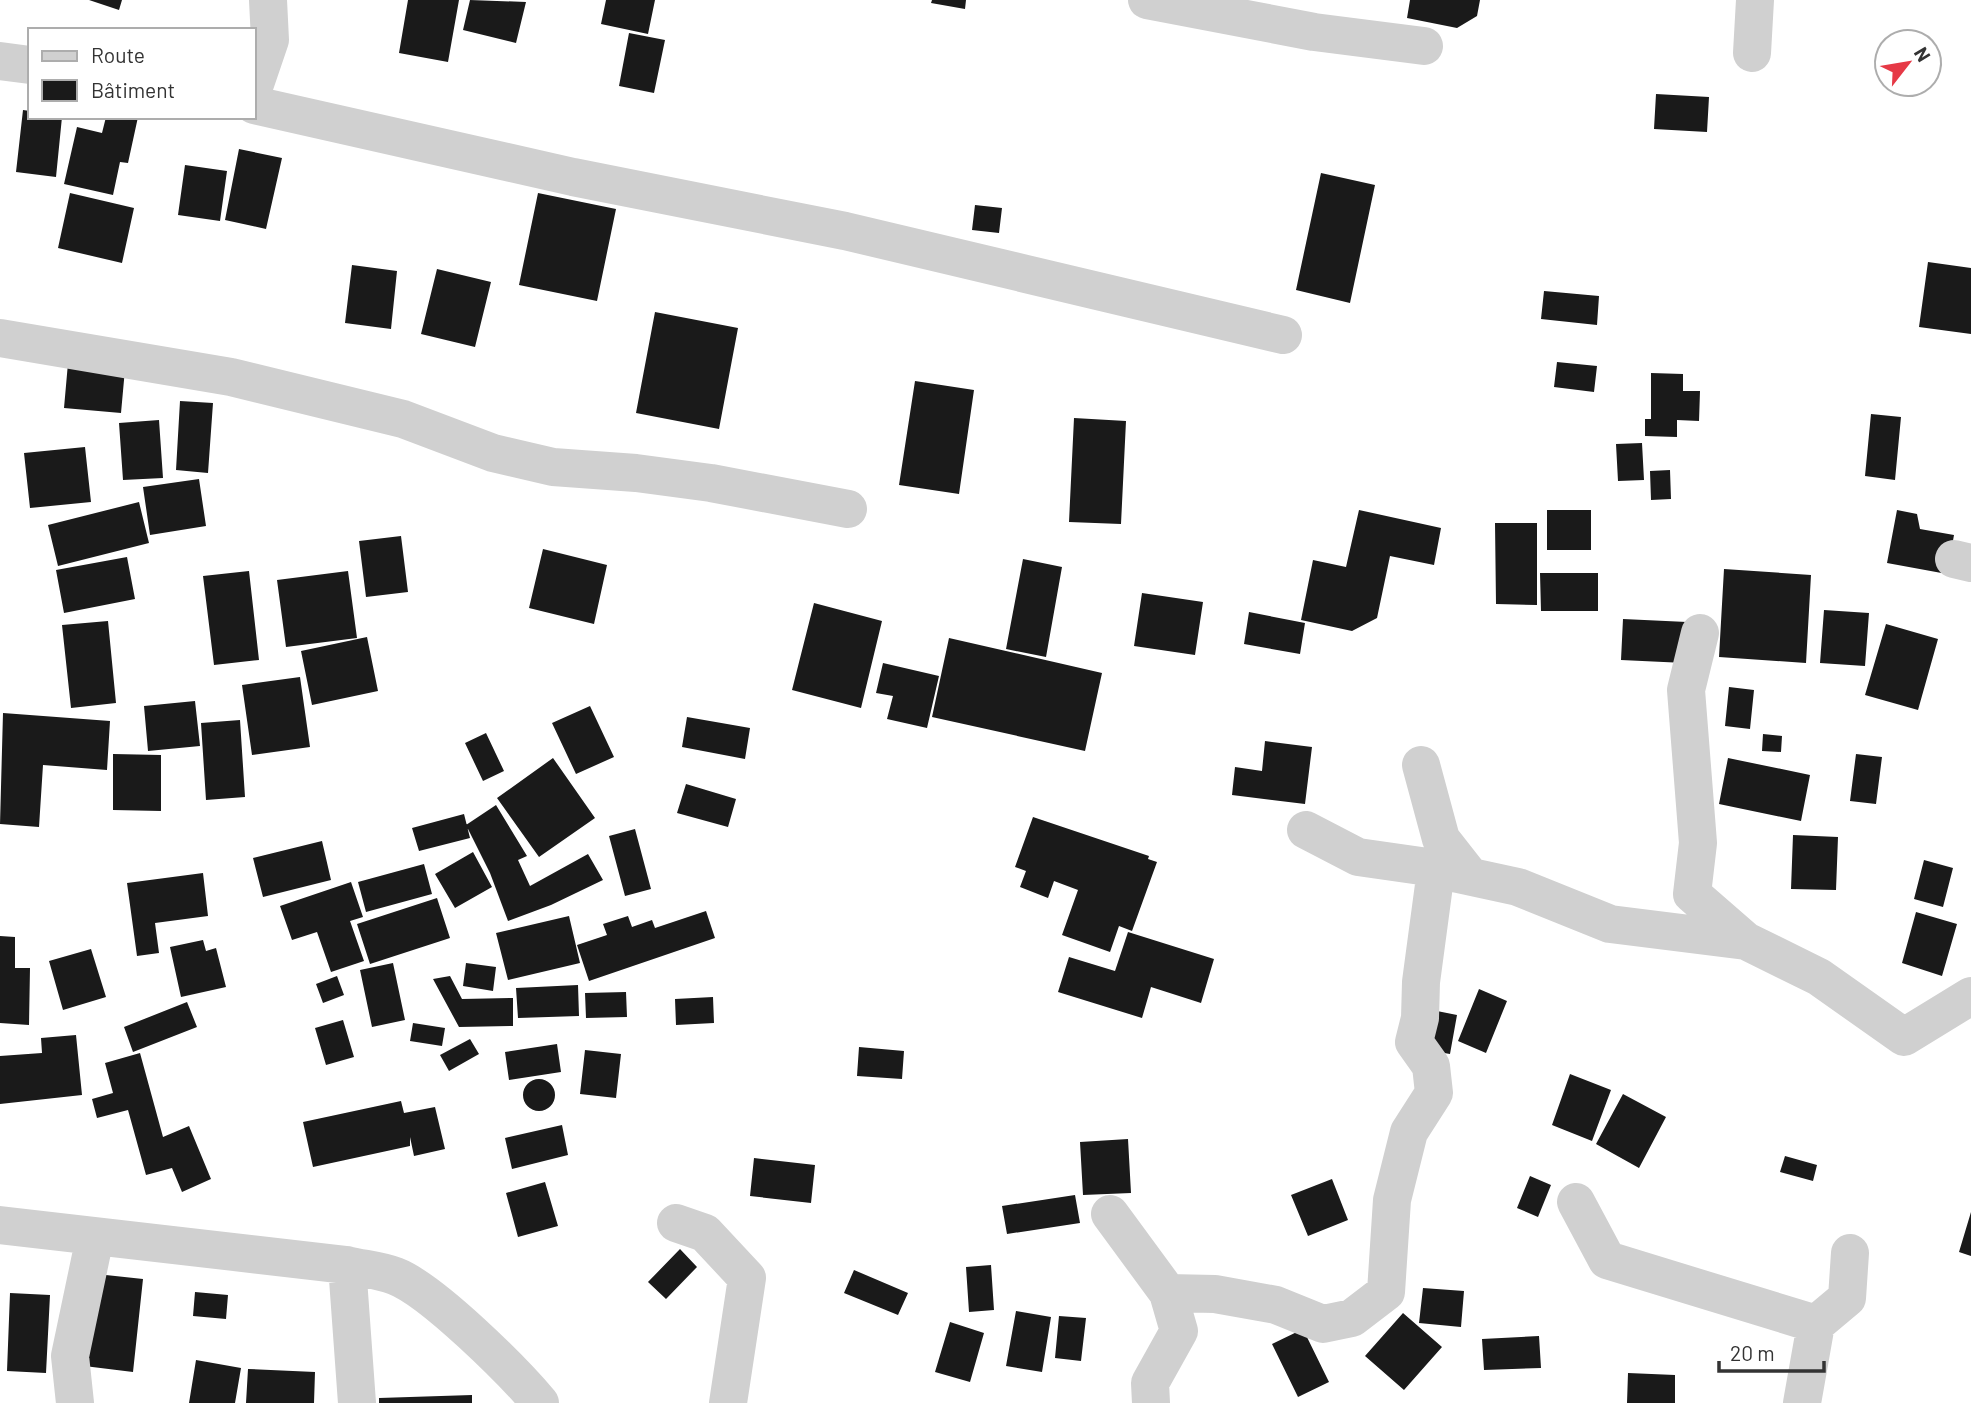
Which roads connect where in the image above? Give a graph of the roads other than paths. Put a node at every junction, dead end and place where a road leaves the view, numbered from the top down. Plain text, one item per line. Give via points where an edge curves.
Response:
1 (268, 0) edge
2 (1147, 0) edge
3 (1755, 0) edge
4 (1424, 46) dead end
5 (1752, 53) dead end
6 (0, 61) edge
7 (28, 65) edge
8 (256, 81) edge
9 (256, 105) edge
10 (1283, 335) dead end
11 (0, 338) edge
12 (848, 509) dead end
13 (1700, 633) dead end
14 (1421, 765) dead end
15 (1306, 830) dead end
16 (1455, 873) junction
17 (1746, 941) junction
18 (1971, 996) edge
19 (1576, 1202) dead end
20 (1110, 1214) dead end
21 (676, 1223) dead end
22 (0, 1225) edge
23 (95, 1237) junction
24 (1850, 1253) dead end
25 (347, 1265) junction
26 (1168, 1293) junction
27 (1816, 1324) junction
28 (75, 1403) edge
29 (357, 1403) edge
30 (540, 1403) edge
31 (728, 1403) edge
32 (1151, 1403) edge
33 (1802, 1403) edge

1 - 8 street via 270,40
2 - 4 street via 1314,32
3 - 5 street
6 - 7 street
9 - 10 street via 573,177 845,231
11 - 12 street via 231,377 403,419 493,453 553,467 711,483
13 - 17 street via 1686,690 1698,843 1692,894
14 - 16 street
15 - 16 street via 1358,857
16 - 17 street via 1518,887 1610,924
16 - 26 street via 1434,885 1420,982 1420,1018 1413,1042 1431,1066 1434,1093 1409,1132 1392,1200 1386,1292 1352,1318 1323,1324 1276,1305 1215,1294
17 - 18 street via 1819,977 1904,1037
19 - 27 street via 1607,1260
20 - 26 street
21 - 31 street via 705,1233 747,1278
22 - 23 street
23 - 25 street
23 - 28 street via 70,1356
24 - 27 street via 1847,1298
25 - 29 street
25 - 30 street via 396,1276 437,1303
26 - 32 street via 1179,1331 1150,1382
27 - 33 street

